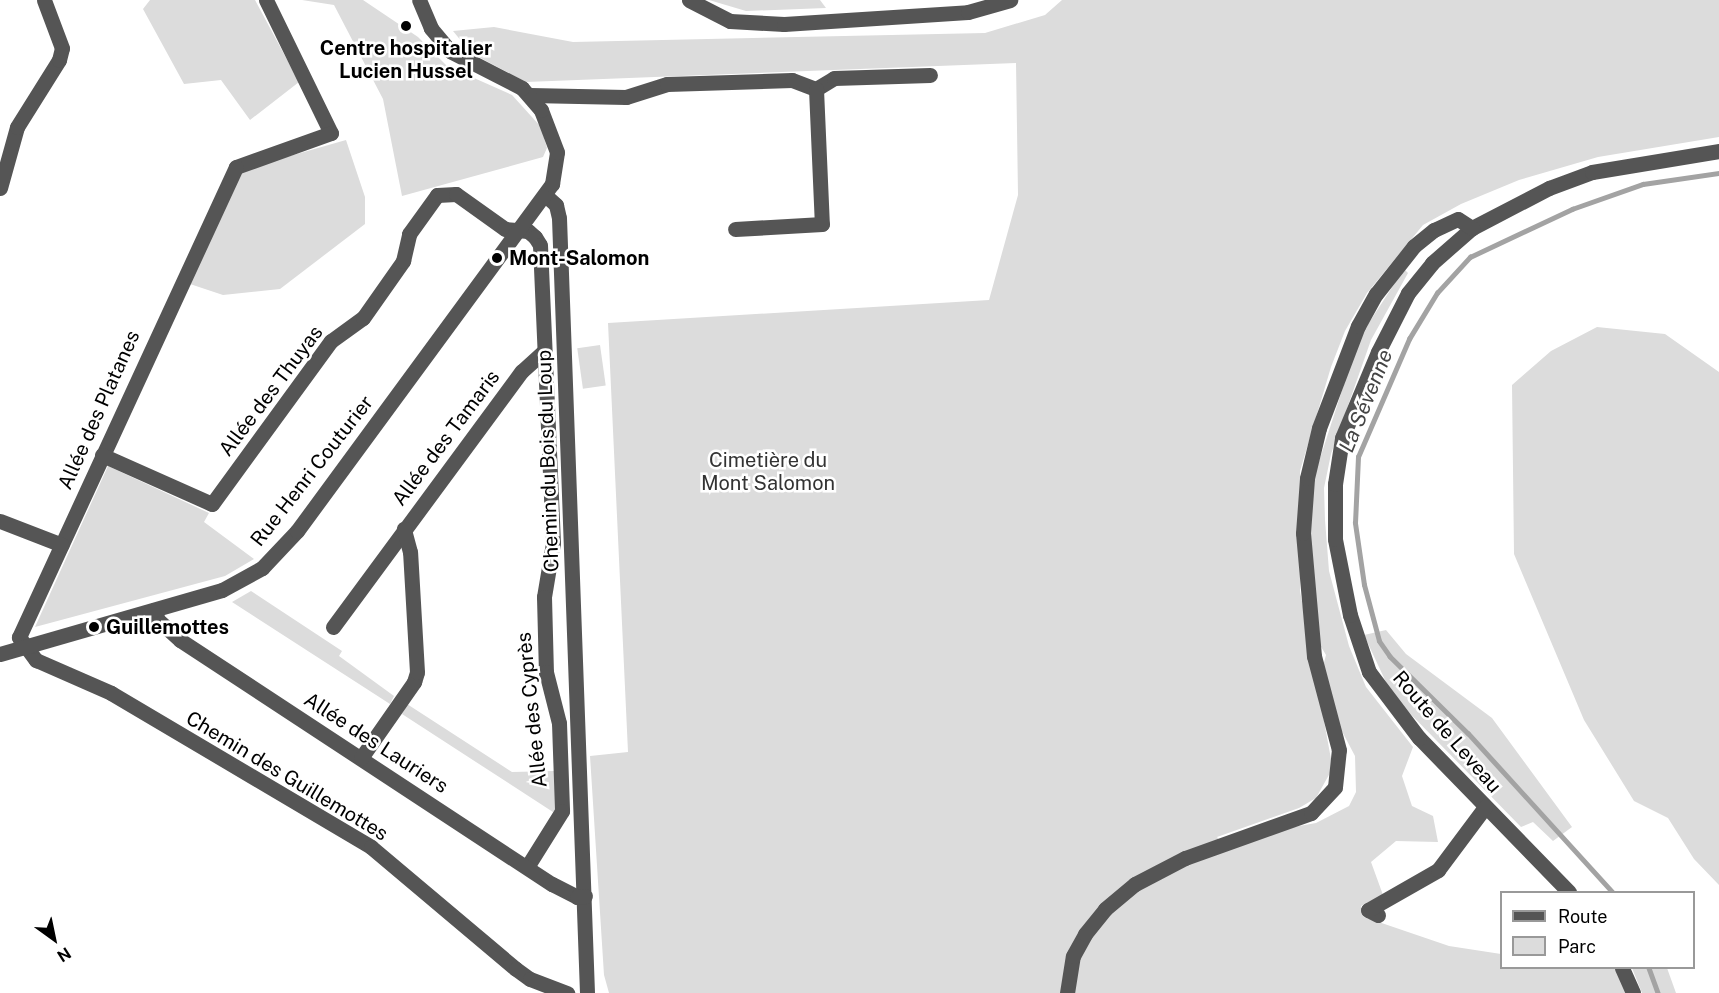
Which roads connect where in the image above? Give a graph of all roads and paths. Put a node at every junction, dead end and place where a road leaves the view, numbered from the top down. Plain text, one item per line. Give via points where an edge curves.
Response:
1 (44, 0) edge
2 (266, 0) edge
3 (419, 0) edge
4 (689, 0) edge
5 (1010, 0) edge
6 (930, 75) dead end
7 (816, 89) junction
8 (530, 95) junction
9 (1719, 151) edge
10 (0, 188) edge
11 (545, 195) junction
12 (1472, 228) junction
13 (735, 229) dead end
14 (518, 230) junction
15 (544, 351) junction
16 (102, 454) junction
17 (0, 521) edge
18 (404, 529) junction
19 (62, 545) junction
20 (154, 610) junction
21 (333, 627) dead end
22 (23, 646) junction
23 (0, 654) edge
24 (361, 759) junction
25 (1485, 807) junction
26 (527, 867) junction
27 (1568, 891) edge
28 (585, 896) junction
29 (1378, 915) dead end
30 (1622, 969) edge
31 (567, 993) edge
32 (587, 993) edge
33 (1066, 993) edge
34 (1633, 993) edge

1 - 10 street via 62,48 59,60 17,127
2 - 16 street, Allée des Platanes via 331,133 236,167 221,191
3 - 8 street via 431,28 450,51
4 - 5 street via 730,21 784,24 968,12
6 - 7 street via 834,78
7 - 8 street via 792,80 667,84 626,97
7 - 13 street via 822,224
8 - 11 street via 549,126 557,152 556,174
9 - 12 street, Route de Leveau via 1592,172 1549,188
11 - 14 street, Rue Henri Couturier
11 - 28 street, Chemin du Bois du Loup via 556,205 559,218
12 - 25 street, Route de Leveau via 1419,277 1378,352 1342,438 1334,507 1340,570 1369,672 1393,709
12 - 33 street via 1458,219 1434,230 1414,246 1376,294 1358,326 1319,428 1307,478 1303,533 1314,656 1339,750 1335,787 1311,813 1185,858 1135,884 1105,909 1085,934 1073,956
14 - 15 street, Allée des Cyprès via 531,233 540,245
14 - 16 street, Allée des Thuyas via 505,229 456,194 437,195 410,234 404,261 363,318 331,341 212,504
14 - 20 street, Rue Henri Couturier via 281,551 245,579
15 - 18 street, Allée des Tamaris via 522,371
15 - 26 street, Allée des Cyprès via 553,543 544,597 546,672 559,723 562,811
16 - 19 street, Allée des Platanes
17 - 19 street
18 - 21 street
18 - 24 street, Allée des Tamaris via 410,552 417,672
19 - 22 street, Allée des Platanes via 19,637
20 - 22 street, Rue Henri Couturier
20 - 24 street, Allée des Lauriers via 158,620 180,640
22 - 23 street
22 - 31 street, Chemin des Guillemottes via 36,660 111,693 371,846 516,969 530,979
24 - 26 street, Allée des Lauriers
25 - 27 street, Route de Leveau
25 - 29 street via 1438,870 1368,910
26 - 28 street, Allée des Lauriers via 577,897
28 - 32 street, Chemin du Bois du Loup
30 - 34 street

